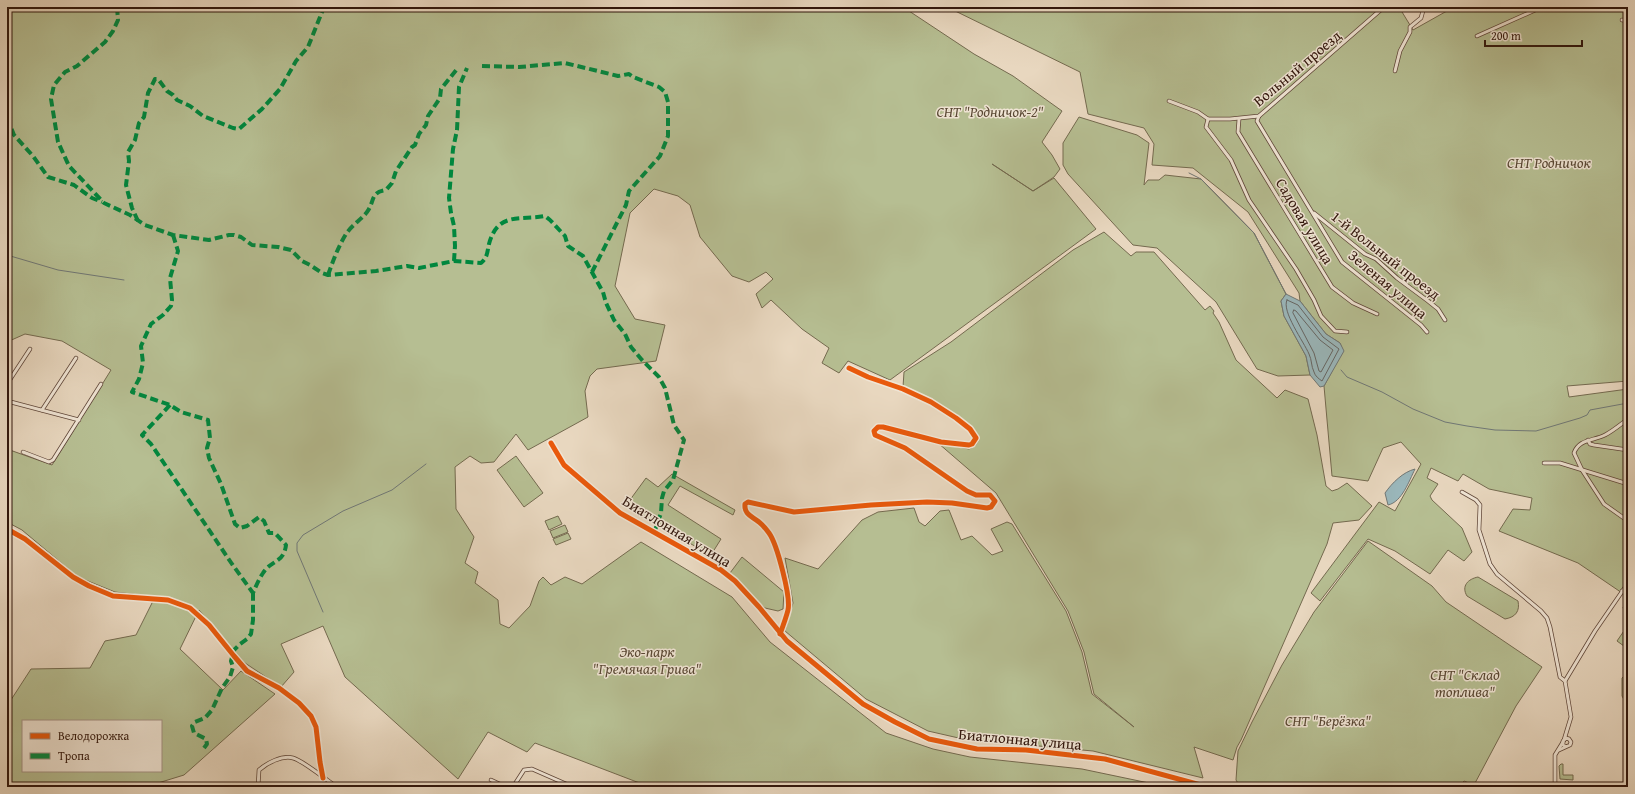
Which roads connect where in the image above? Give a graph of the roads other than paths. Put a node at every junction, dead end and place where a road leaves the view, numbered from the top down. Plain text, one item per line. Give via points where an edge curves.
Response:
1 (1384, 7) edge
2 (1424, 7) edge
3 (1542, 7) edge
4 (1622, 20) dead end
5 (1628, 21) edge
6 (1477, 36) dead end
7 (1395, 72) dead end
8 (1169, 102) dead end
9 (1259, 116) junction
10 (1208, 118) junction
11 (1240, 119) junction
12 (1311, 210) junction
13 (1377, 314) dead end
14 (1445, 320) dead end
15 (1347, 332) dead end
16 (1427, 332) dead end
17 (30, 349) dead end
18 (76, 358) dead end
19 (849, 368) dead end
20 (7, 384) edge
21 (101, 384) dead end
22 (7, 401) edge
23 (42, 410) junction
24 (1628, 419) edge
25 (79, 420) junction
26 (1588, 440) junction
27 (551, 443) dead end
28 (1628, 450) edge
29 (23, 452) dead end
30 (1544, 463) dead end
31 (1582, 470) junction
32 (1628, 484) edge
33 (1462, 492) dead end
34 (1628, 521) edge
35 (7, 529) edge
36 (1628, 583) edge
37 (1622, 591) junction
38 (1628, 595) edge
39 (780, 634) junction
40 (1565, 681) junction
41 (1567, 732) junction
42 (1569, 739) junction
43 (1563, 741) junction
44 (1565, 746) junction
45 (1559, 750) junction
46 (323, 778) junction
47 (491, 780) dead end
48 (258, 787) edge
49 (337, 787) edge
50 (506, 787) edge
51 (513, 787) edge
52 (573, 787) edge
53 (1208, 787) edge
54 (1555, 787) edge

1 - 9 street, Вольный проезд
2 - 7 street via 1421,18 1410,27
3 - 6 street
4 - 5 street
8 - 10 street, Вольный проезд
9 - 11 street, Вольный проезд
9 - 12 street, Зеленая улица via 1258,121
10 - 11 street, Вольный проезд
10 - 15 street via 1206,127 1231,160 1249,200 1296,269 1320,316 1335,331
11 - 13 street, Садовая улица via 1238,132 1332,287 1353,303
12 - 14 street, 1-й Вольный проезд via 1365,254 1376,258 1397,278 1438,309
12 - 16 street, Зеленая улица via 1342,262
17 - 20 street
18 - 23 street
19 - 39 street via 914,394 942,409 970,429 976,438 969,445 941,442 883,427 878,427 874,431 876,435 905,448 967,491 976,495 990,495 995,501 987,508 927,502 794,512 748,502 744,509 747,514 765,528 777,549 788,598 788,610
21 - 25 street
22 - 23 street
23 - 25 street
24 - 26 street via 1605,435
25 - 29 street via 53,460 49,462
26 - 28 street via 1590,444
26 - 31 street via 1577,446 1574,453
27 - 39 street, Биатлонная улица via 564,465 620,513 721,570 759,607
30 - 31 street via 1560,463
31 - 32 street
31 - 34 street via 1604,504
33 - 40 street via 1480,505 1479,530 1490,564 1497,574 1547,618 1560,677
35 - 46 street via 25,539 73,577 89,586 113,596 168,600 190,608 209,625 247,671 285,692 311,716 316,727
36 - 37 street
37 - 38 street
37 - 40 street
39 - 53 street, Биатлонная улица via 863,704 929,739 978,749 1026,750 1105,760
40 - 41 street via 1571,717
41 - 42 street
41 - 43 street
42 - 43 street
42 - 44 street via 1570,745
43 - 44 street
43 - 45 street
44 - 45 street
45 - 54 street via 1555,755
46 - 48 street via 292,758 282,758 266,763 259,770
46 - 49 street
47 - 50 street
51 - 52 street via 524,770 532,769

